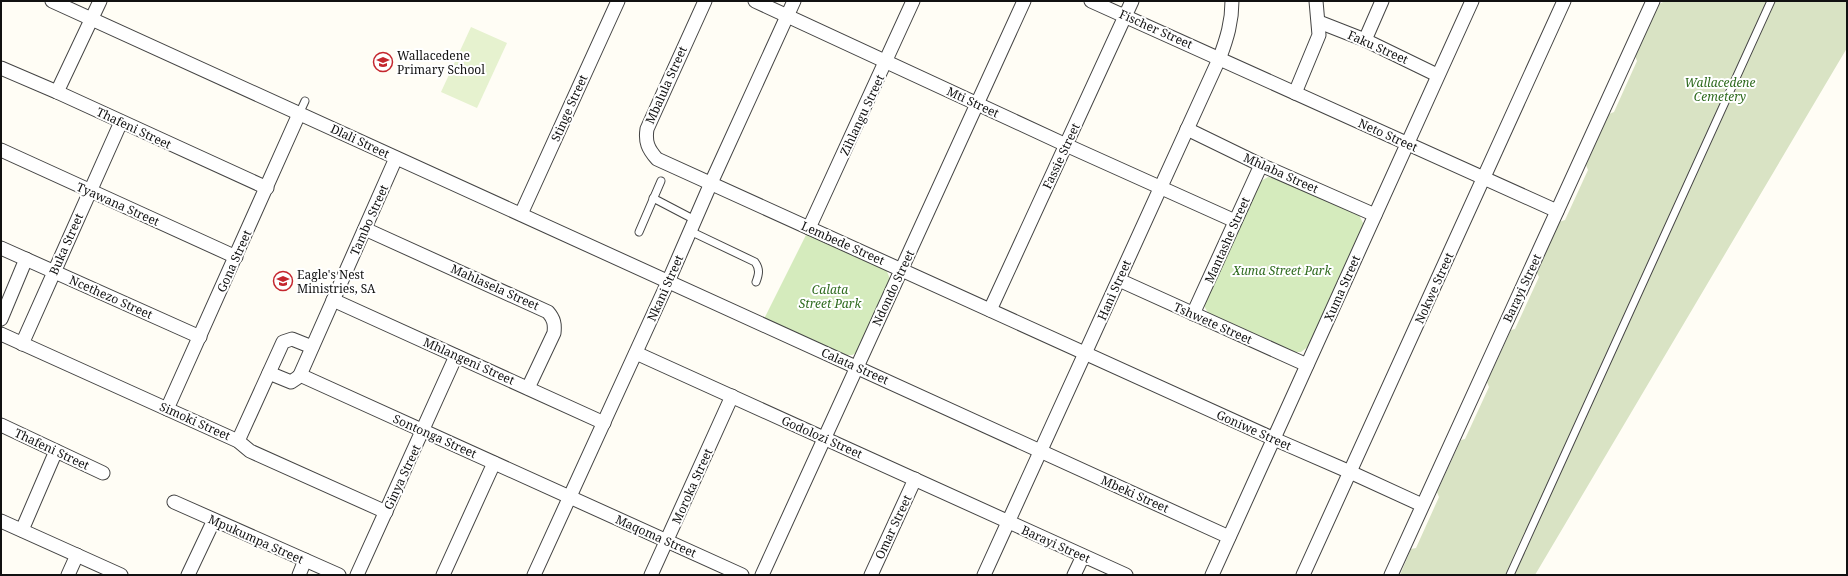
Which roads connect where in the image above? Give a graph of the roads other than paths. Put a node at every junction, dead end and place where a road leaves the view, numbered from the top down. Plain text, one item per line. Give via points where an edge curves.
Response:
1 (52, 1) edge
2 (100, 1) edge
3 (618, 1) edge
4 (705, 1) edge
5 (755, 1) edge
6 (794, 1) edge
7 (913, 1) edge
8 (1024, 1) edge
9 (1092, 1) edge
10 (1132, 1) edge
11 (1232, 1) edge
12 (1316, 1) edge
13 (1382, 1) edge
14 (1472, 1) edge
15 (1564, 1) edge
16 (1653, 1) edge
17 (1771, 1) edge
18 (787, 16) junction
19 (1126, 16) junction
20 (92, 19) junction
21 (1319, 22) junction
22 (1365, 40) junction
23 (1220, 57) junction
24 (886, 62) junction
25 (1, 68) edge
26 (1437, 75) junction
27 (57, 92) junction
28 (1295, 94) junction
29 (305, 102) dead end
30 (978, 104) junction
31 (299, 114) junction
32 (121, 122) junction
33 (1187, 129) junction
34 (1407, 144) junction
35 (1066, 145) junction
36 (1, 150) edge
37 (396, 158) junction
38 (1261, 165) junction
39 (1484, 178) junction
40 (661, 181) dead end
41 (711, 183) junction
42 (267, 188) junction
43 (1160, 188) junction
44 (90, 192) junction
45 (654, 198) junction
46 (1557, 211) junction
47 (521, 214) junction
48 (1375, 214) junction
49 (1235, 221) junction
50 (692, 226) junction
51 (809, 228) junction
52 (365, 229) junction
53 (639, 232) dead end
54 (1, 248) edge
55 (236, 257) junction
56 (26, 259) junction
57 (901, 270) junction
58 (53, 271) junction
59 (1118, 280) junction
60 (668, 282) junction
61 (756, 282) dead end
62 (333, 300) junction
63 (990, 310) junction
64 (1193, 314) junction
65 (1, 320) edge
66 (1, 334) edge
67 (200, 336) junction
68 (22, 344) junction
69 (312, 347) junction
70 (636, 353) junction
71 (1085, 353) junction
72 (456, 356) junction
73 (1307, 365) junction
74 (857, 367) junction
75 (269, 373) junction
76 (300, 375) junction
77 (528, 388) junction
78 (732, 396) junction
79 (167, 409) junction
80 (604, 423) junction
81 (1, 425) edge
82 (423, 431) junction
83 (824, 438) junction
84 (1274, 439) junction
85 (238, 441) junction
86 (56, 451) junction
87 (1041, 451) junction
88 (494, 463) junction
89 (1350, 472) junction
90 (104, 473) dead end
91 (915, 479) junction
92 (570, 497) junction
93 (174, 502) dead end
94 (1422, 505) junction
95 (386, 512) junction
96 (1, 520) edge
97 (214, 520) junction
98 (1008, 522) junction
99 (22, 530) junction
100 (1229, 537) junction
101 (667, 541) junction
102 (77, 555) junction
103 (1083, 556) junction
104 (305, 560) junction
105 (68, 575) edge
106 (121, 575) edge
107 (188, 575) edge
108 (299, 575) edge
109 (339, 575) edge
110 (357, 575) edge
111 (443, 575) edge
112 (534, 575) edge
113 (652, 575) edge
114 (742, 575) edge
115 (762, 575) edge
116 (871, 575) edge
117 (984, 575) edge
118 (1074, 575) edge
119 (1126, 575) edge
120 (1212, 575) edge
121 (1303, 575) edge
122 (1391, 575) edge
123 (1510, 575) edge

1 - 20 street, Dlali Street
2 - 20 street
3 - 47 street, Stinge Street
4 - 41 street, Mbalula Street via 649,123 646,137 649,151 657,159
5 - 18 street, Mti Street
6 - 18 street, Nkani Street
7 - 24 street, Zihlangu Street
8 - 30 street, Ndondo Street
9 - 19 street, Fischer Street
10 - 19 street, Fassie Street
11 - 23 street, Hani Street via 1229,34
12 - 21 street
13 - 22 street
14 - 26 street, Xuma Street
15 - 39 street, Nokwe Street
16 - 46 street, Barayi Street
17 - 123 lane
18 - 24 street, Mti Street
18 - 41 street, Nkani Street
19 - 23 street, Fischer Street
19 - 35 street, Fassie Street
20 - 27 street
20 - 31 street, Dlali Street
21 - 22 street, Faku Street
21 - 28 street via 1319,35
22 - 26 street, Faku Street
23 - 28 street, Neto Street
23 - 33 street, Hani Street
24 - 30 street, Mti Street
24 - 51 street, Zihlangu Street
25 - 27 street, Thafeni Street
26 - 34 street, Xuma Street
27 - 32 street, Thafeni Street
28 - 34 street, Neto Street
29 - 31 lane
30 - 35 street, Mti Street
30 - 57 street, Ndondo Street
31 - 37 street, Dlali Street
31 - 42 street, Gona Street
32 - 42 street, Thafeni Street
32 - 44 street, Buka Street
33 - 38 street, Mhlaba Street
33 - 43 street, Hani Street
34 - 39 street, Neto Street
34 - 48 street, Xuma Street
35 - 43 street, Mti Street
35 - 63 street, Fassie Street
36 - 44 street, Tyawana Street
37 - 47 street, Dlali Street
37 - 52 street, Tambo Street
38 - 48 street, Mhlaba Street
38 - 49 street, Mantashe Street
39 - 46 street, Neto Street
39 - 89 street, Nokwe Street
40 - 45 lane
41 - 50 street, Nkani Street
41 - 51 street, Lembede Street
42 - 55 street, Gona Street
43 - 49 street, Mti Street
43 - 59 street, Hani Street
44 - 55 street, Tyawana Street
44 - 58 street, Buka Street
45 - 50 lane
45 - 53 lane
46 - 94 street, Barayi Street
47 - 60 street, Dlali Street
48 - 73 street, Xuma Street
49 - 64 street, Mantashe Street
50 - 60 street, Nkani Street
50 - 61 lane via 756,262 759,274
51 - 57 street, Lembede Street
52 - 62 street, Tambo Street
52 - 77 street, Mahlasela Street via 548,312 553,317 554,333
54 - 56 street, Ncethezo Street
55 - 67 street, Gona Street
56 - 58 street, Ncethezo Street
56 - 65 street
57 - 63 street, Lembede Street
57 - 74 street, Ndondo Street
58 - 67 street, Ncethezo Street
58 - 68 street, Buka Street
59 - 64 street, Tshwete Street
59 - 71 street, Hani Street
60 - 70 street, Nkani Street
60 - 74 street, Calata Street
62 - 69 street, Tambo Street
62 - 72 street, Mhlangeni Street
63 - 71 street, Lembede Street
64 - 73 street, Tshwete Street
66 - 68 street, Simoki Street
67 - 79 street, Gona Street
68 - 79 street, Simoki Street
69 - 75 street via 294,339 285,341
69 - 76 street, Tambo Street
70 - 78 street, Godolozi Street
70 - 80 street, Nkani Street
71 - 84 street, Goniwe Street
71 - 87 street, Hani Street
72 - 77 street, Mhlangeni Street
72 - 82 street, Ginya Street
73 - 84 street, Xuma Street
74 - 83 street, Ndondo Street
74 - 87 street, Calata Street
75 - 76 street via 291,382
75 - 85 street
76 - 82 street, Sontonga Street
77 - 80 street, Mhlangeni Street
78 - 83 street, Godolozi Street
78 - 101 street, Moroka Street
79 - 85 street, Simoki Street
80 - 92 street, Nkani Street
81 - 86 street, Thafeni Street
82 - 88 street, Sontonga Street
82 - 95 street, Ginya Street
83 - 91 street, Godolozi Street
83 - 115 street, Ndondo Street
84 - 89 street, Goniwe Street
84 - 100 street, Xuma Street
85 - 95 street, Simoki Street via 250,451
86 - 90 street, Thafeni Street
86 - 99 street
87 - 98 street, Hani Street
87 - 100 street, Mbeki Street
88 - 92 street, Sontonga Street
88 - 111 street
89 - 94 street, Goniwe Street
89 - 121 street, Nokwe Street
91 - 98 street, Godolozi Street
91 - 116 street, Omar Street
92 - 101 street, Maqoma Street
92 - 112 street, Nkani Street
93 - 97 street, Mpukumpa Street
94 - 122 street, Barayi Street
95 - 110 street, Ginya Street
96 - 99 street
97 - 104 street, Mpukumpa Street
97 - 107 street
98 - 103 street, Barayi Street
98 - 117 street, Hani Street
99 - 102 street
100 - 120 street, Xuma Street
101 - 113 street, Moroka Street
101 - 114 street, Maqoma Street
102 - 105 street
102 - 106 street
103 - 118 street
103 - 119 street, Barayi Street
104 - 108 street
104 - 109 street, Mpukumpa Street

